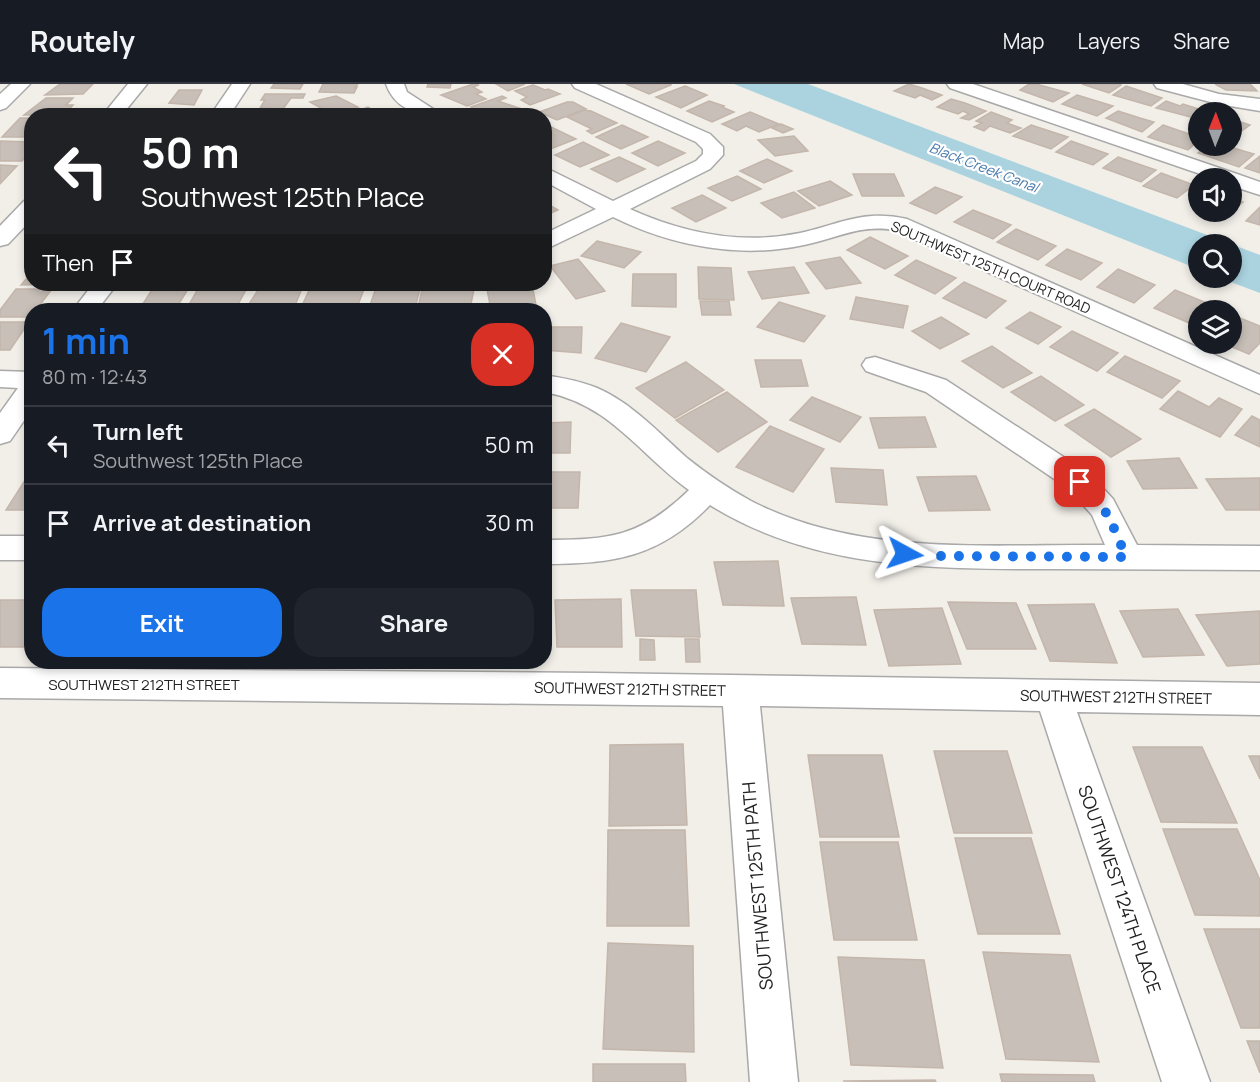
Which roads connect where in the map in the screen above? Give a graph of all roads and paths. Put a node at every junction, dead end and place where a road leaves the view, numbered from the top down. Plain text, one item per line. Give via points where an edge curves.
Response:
1 (21, 84) edge
2 (138, 84) edge
3 (241, 84) edge
4 (395, 84) edge
5 (581, 84) edge
6 (956, 84) edge
7 (1163, 84) edge
8 (0, 104) edge
9 (1260, 105) edge
10 (118, 108) edge
11 (224, 108) edge
12 (421, 108) edge
13 (1199, 168) edge
14 (552, 178) edge
15 (1242, 183) edge
16 (1260, 189) edge
17 (612, 209) junction
18 (24, 214) edge
19 (0, 239) edge
20 (552, 239) edge
21 (100, 291) edge
22 (90, 303) edge
23 (875, 365) dead end
24 (0, 380) edge
25 (24, 380) edge
26 (552, 384) edge
27 (1260, 385) edge
28 (24, 400) edge
29 (0, 434) edge
30 (708, 489) junction
31 (0, 548) edge
32 (24, 549) edge
33 (552, 552) edge
34 (1126, 557) junction
35 (1260, 558) edge
36 (0, 683) edge
37 (740, 691) junction
38 (1053, 696) junction
39 (1260, 699) edge
40 (774, 1082) edge
41 (1186, 1082) edge

1 - 8 street
2 - 10 street
3 - 11 street
4 - 12 street via 399,95
5 - 17 street via 691,132 713,147 713,155 703,165
6 - 13 street
7 - 9 street
14 - 17 street, SOUTHWEST 125TH COURT ROAD
15 - 16 street
17 - 20 street
17 - 27 street, SOUTHWEST 125TH COURT ROAD via 672,235 727,244 794,240 849,223 889,222
18 - 19 street
21 - 22 street
23 - 34 street via 936,386 1080,482 1104,507
24 - 25 street
26 - 30 street via 573,388 612,406
28 - 29 street
30 - 33 street via 669,526 631,544 600,551
30 - 34 street via 789,530 861,549 939,556
31 - 32 street
34 - 35 street
36 - 37 street, SOUTHWEST 212TH STREET
37 - 38 street, SOUTHWEST 212TH STREET
37 - 40 street, SOUTHWEST 125TH PATH
38 - 39 street, SOUTHWEST 212TH STREET
38 - 41 street, SOUTHWEST 124TH PLACE

